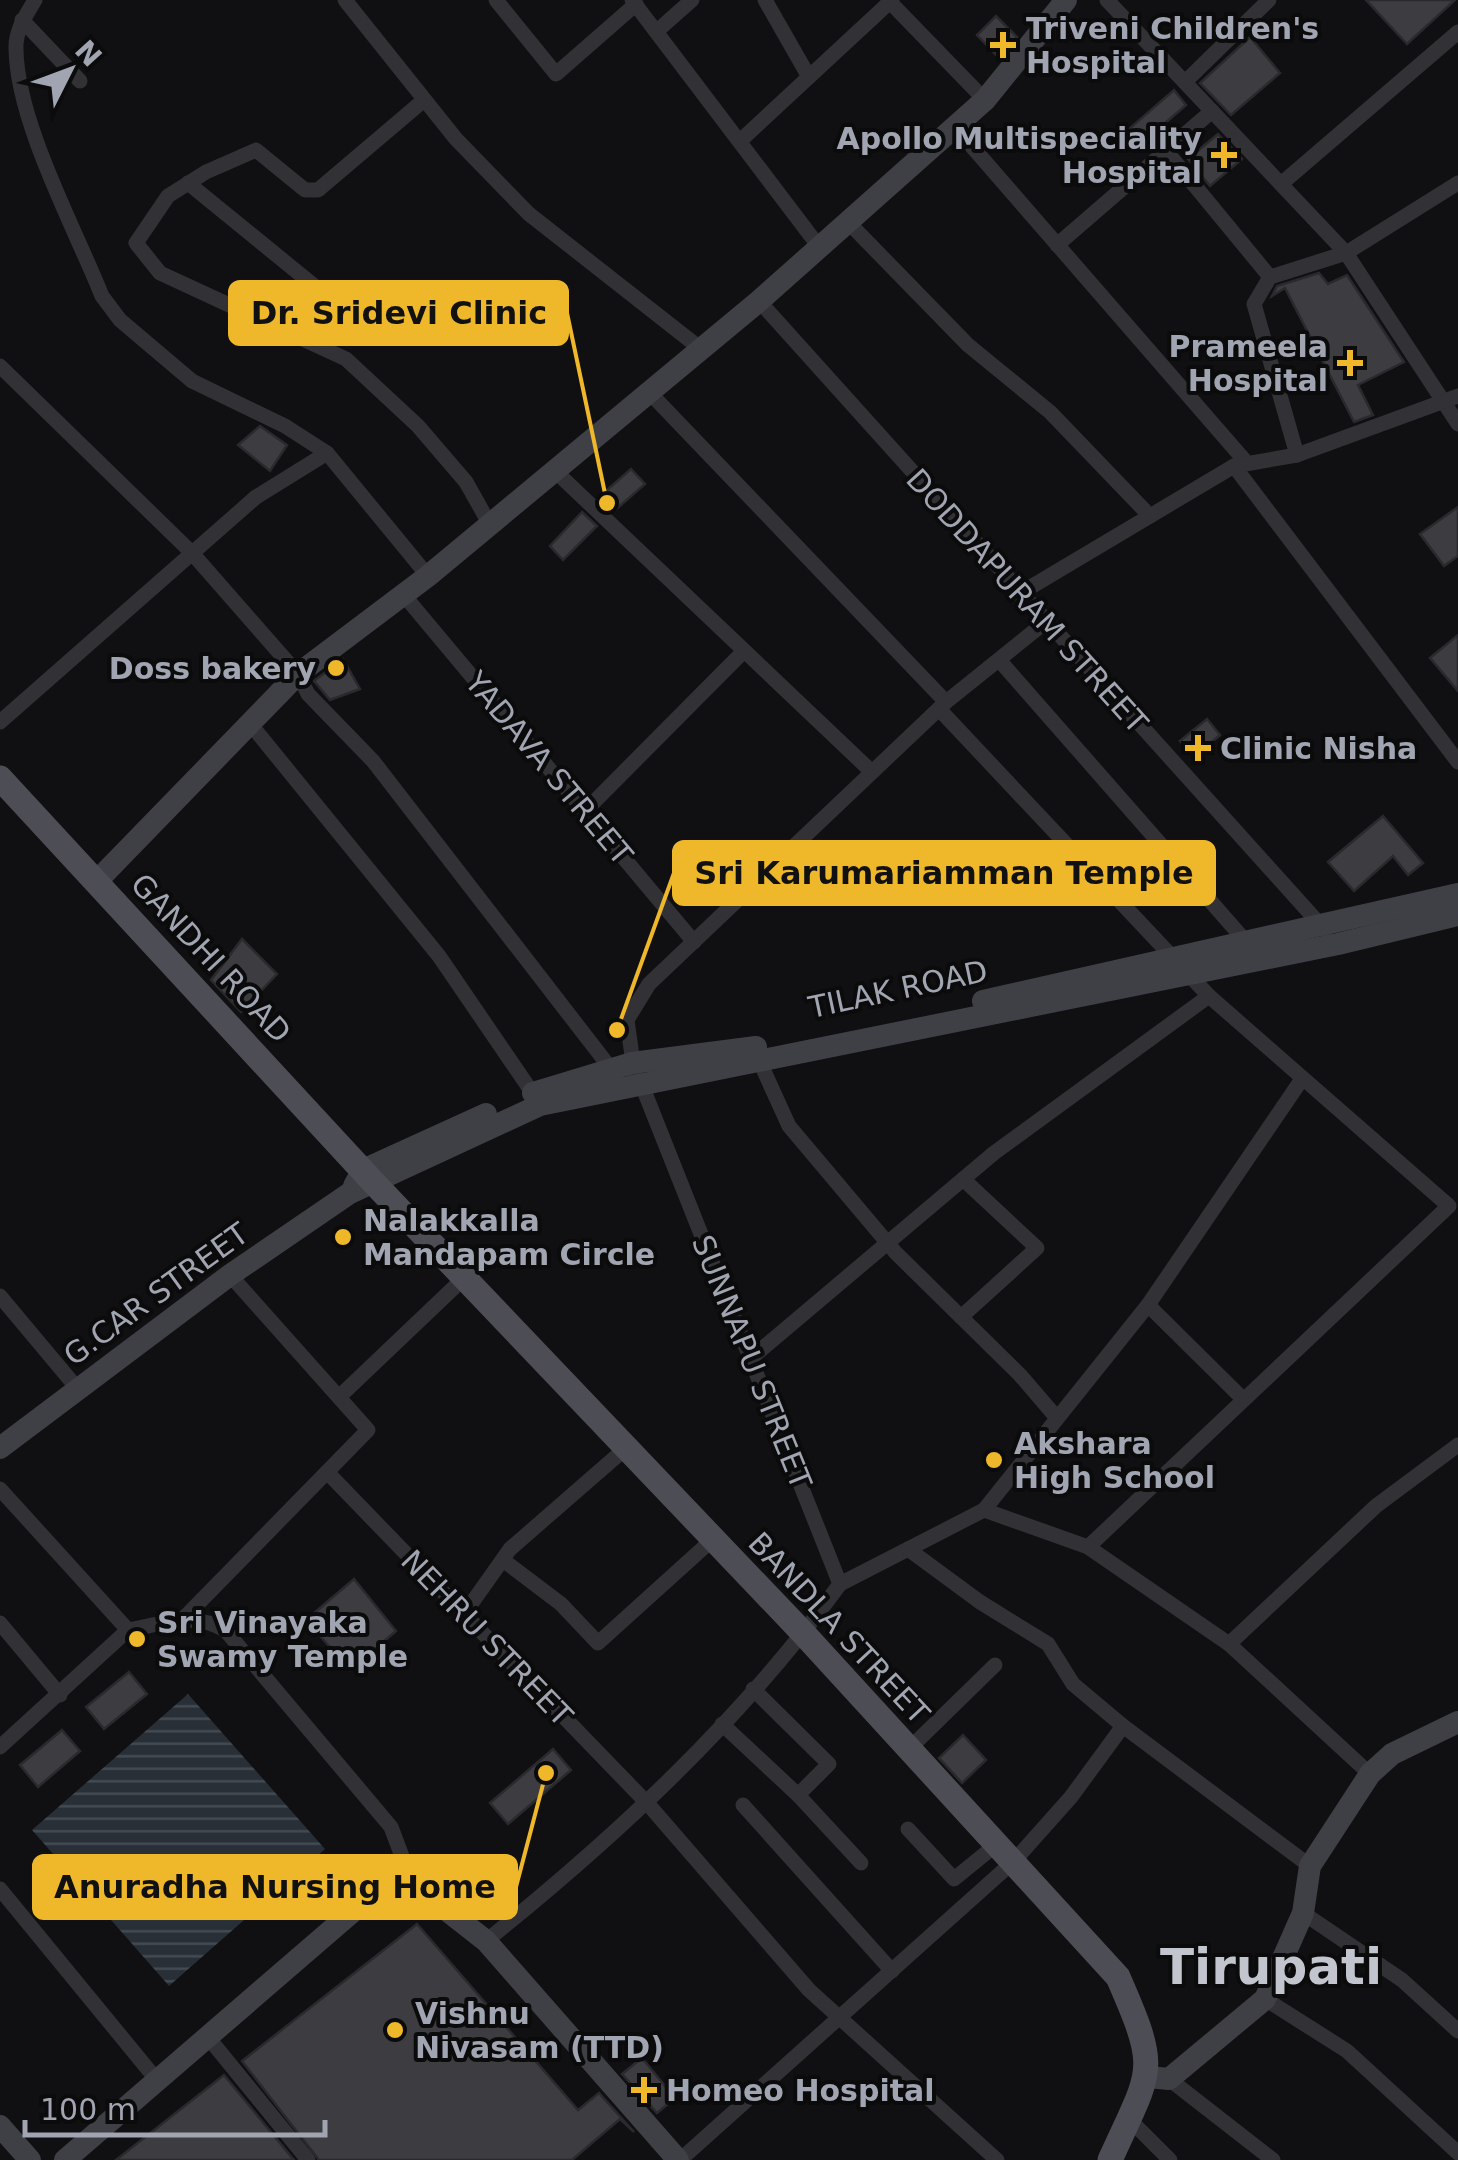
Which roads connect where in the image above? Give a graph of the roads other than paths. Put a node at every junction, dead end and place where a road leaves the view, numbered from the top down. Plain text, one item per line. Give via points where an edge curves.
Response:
1 (35, 0) edge
2 (345, 0) edge
3 (496, 0) edge
4 (692, 0) edge
5 (765, 0) edge
6 (1066, 0) edge
7 (1107, 0) edge
8 (1270, 0) edge
9 (890, 1) edge
10 (634, 2) edge
11 (22, 20) junction
12 (657, 31) junction
13 (1458, 32) edge
14 (809, 77) junction
15 (80, 81) dead end
16 (1185, 82) junction
17 (424, 100) junction
18 (985, 100) junction
19 (1212, 111) junction
20 (955, 128) junction
21 (740, 141) junction
22 (1167, 152) junction
23 (188, 183) junction
24 (1458, 183) edge
25 (1281, 184) junction
26 (848, 222) junction
27 (1057, 245) junction
28 (820, 248) junction
29 (1346, 252) junction
30 (1270, 277) junction
31 (759, 301) junction
32 (350, 315) dead end
33 (701, 349) junction
34 (0, 366) edge
35 (649, 392) junction
36 (1450, 400) edge
37 (1458, 424) edge
38 (326, 453) junction
39 (1297, 455) junction
40 (1240, 464) junction
41 (554, 470) junction
42 (1150, 516) junction
43 (489, 523) junction
44 (192, 553) junction
45 (428, 576) junction
46 (403, 594) junction
47 (1019, 594) junction
48 (1048, 620) junction
49 (744, 650) junction
50 (1000, 661) junction
51 (298, 674) junction
52 (942, 705) junction
53 (248, 721) junction
54 (0, 722) edge
55 (1458, 762) edge
56 (872, 772) junction
57 (0, 778) edge
58 (585, 811) junction
59 (96, 882) junction
60 (1458, 894) edge
61 (1458, 916) edge
62 (1330, 936) junction
63 (694, 942) junction
64 (1254, 951) junction
65 (1180, 966) junction
66 (1209, 996) junction
67 (759, 1060) junction
68 (629, 1077) junction
69 (1302, 1079) junction
70 (536, 1099) junction
71 (369, 1176) junction
72 (963, 1179) junction
73 (1454, 1210) edge
74 (888, 1243) junction
75 (230, 1275) junction
76 (465, 1277) junction
77 (0, 1296) edge
78 (1148, 1304) junction
79 (961, 1317) junction
80 (750, 1359) junction
81 (77, 1388) junction
82 (339, 1397) junction
83 (1242, 1398) junction
84 (1057, 1418) junction
85 (3, 1439) edge
86 (1458, 1445) edge
87 (626, 1448) junction
88 (327, 1472) junction
89 (0, 1488) edge
90 (984, 1510) junction
91 (712, 1540) junction
92 (1088, 1547) junction
93 (908, 1548) junction
94 (502, 1560) junction
95 (840, 1584) junction
96 (464, 1614) junction
97 (182, 1619) junction
98 (0, 1623) edge
99 (128, 1630) junction
100 (804, 1634) junction
101 (1229, 1644) junction
102 (995, 1665) dead end
103 (754, 1690) junction
104 (60, 1695) junction
105 (1458, 1722) edge
106 (722, 1724) junction
107 (1123, 1726) junction
108 (0, 1747) edge
109 (909, 1749) junction
110 (1370, 1774) junction
111 (798, 1795) junction
112 (648, 1804) junction
113 (743, 1805) dead end
114 (908, 1829) dead end
115 (1006, 1853) junction
116 (861, 1863) dead end
117 (1310, 1866) junction
118 (412, 1883) junction
119 (0, 1889) edge
120 (1303, 1913) junction
121 (486, 1940) junction
122 (892, 1970) junction
123 (1265, 1998) junction
124 (839, 2017) junction
125 (1458, 2030) edge
126 (207, 2036) junction
127 (1159, 2078) junction
128 (156, 2079) junction
129 (1128, 2119) junction
130 (0, 2126) edge
131 (1458, 2153) edge
132 (30, 2160) edge
133 (65, 2160) edge
134 (308, 2160) edge
135 (679, 2160) edge
136 (997, 2160) edge
137 (1110, 2160) edge
138 (1170, 2160) edge
139 (1274, 2160) edge

1 - 11 street
2 - 17 street
3 - 10 street via 556,74
4 - 12 street
5 - 14 street
6 - 18 street
7 - 16 street
8 - 16 street
9 - 14 street
9 - 18 street
10 - 12 street
11 - 15 street
11 - 38 street via 15,46 24,104 102,296 120,320 192,381
12 - 21 street
13 - 25 street
14 - 21 street
16 - 19 street
17 - 23 street via 318,190 304,190 256,150
17 - 33 street via 530,214
18 - 20 street
19 - 22 street
19 - 25 street
20 - 26 street
20 - 27 street
21 - 28 street
22 - 27 street
22 - 30 street
23 - 32 street
23 - 43 street via 168,196 136,243 160,273 346,359 418,426 466,482
24 - 29 street
25 - 29 street
26 - 28 street
26 - 42 street
27 - 40 street
28 - 31 street
29 - 30 street
29 - 36 street
30 - 39 street via 1254,304
31 - 33 street
31 - 47 street, DODDAPURAM STREET
33 - 35 street
34 - 44 street
35 - 41 street
35 - 52 street
36 - 37 street
36 - 39 street
38 - 44 street via 256,497
38 - 45 street
39 - 40 street
40 - 42 street
40 - 55 street
41 - 43 street
41 - 49 street
42 - 47 street
43 - 45 street
44 - 51 street
44 - 54 street
45 - 46 street
46 - 51 street
46 - 58 street, YADAVA STREET
47 - 48 street, DODDAPURAM STREET
48 - 50 street
48 - 62 street, DODDAPURAM STREET
49 - 56 street
49 - 58 street
50 - 52 street
50 - 64 street
51 - 53 street
51 - 68 street
52 - 56 street
52 - 65 street
53 - 59 street
53 - 70 street via 438,956
56 - 63 street
57 - 59 main road, GANDHI ROAD
58 - 63 street, YADAVA STREET
59 - 71 main road, GANDHI ROAD
60 - 62 street, TILAK ROAD
61 - 62 street, TILAK ROAD
62 - 64 street, TILAK ROAD
63 - 68 street via 650,984 627,1020
64 - 65 street, TILAK ROAD
65 - 66 street
65 - 67 street, TILAK ROAD
65 - 68 street, TILAK ROAD
66 - 69 street
66 - 72 street
67 - 68 street, TILAK ROAD
67 - 74 street via 789,1126
68 - 70 street, TILAK ROAD
68 - 80 street, SUNNAPU STREET
69 - 73 street
69 - 78 street
70 - 71 street, TILAK ROAD
71 - 75 street, G.CAR STREET
71 - 76 main road, BANDLA STREET
72 - 74 street
72 - 79 street via 1038,1248
73 - 83 street
74 - 79 street
74 - 80 street
75 - 81 street, G.CAR STREET
75 - 82 street
76 - 82 street
76 - 87 main road, BANDLA STREET
77 - 81 street
78 - 83 street
78 - 84 street
79 - 84 street
80 - 95 street, SUNNAPU STREET
81 - 85 street, G.CAR STREET
82 - 88 street via 368,1430
83 - 92 street
84 - 90 street
86 - 101 street via 1376,1506
87 - 91 main road, BANDLA STREET
87 - 94 street
88 - 96 street, NEHRU STREET
88 - 97 street
89 - 99 street
90 - 92 street
90 - 93 street
91 - 94 street via 598,1642
91 - 100 main road, BANDLA STREET
92 - 101 street
93 - 95 street
93 - 107 street via 1048,1644 1073,1684
94 - 96 street
95 - 100 street
96 - 112 street, NEHRU STREET
97 - 99 street
97 - 118 street via 210,1621 226,1631 391,1827
98 - 104 street
99 - 104 street
100 - 103 street
100 - 109 main road, BANDLA STREET
101 - 110 street
102 - 109 street
103 - 106 street
103 - 111 street via 829,1764
104 - 108 street
105 - 110 street via 1392,1754
106 - 111 street
106 - 112 street
107 - 115 street via 1071,1797
107 - 117 street
109 - 115 main road, BANDLA STREET
110 - 117 street
111 - 116 street
112 - 121 street
112 - 124 street, NEHRU STREET via 808,1990
113 - 122 street
114 - 115 street via 954,1879
115 - 122 street
115 - 127 main road, BANDLA STREET via 1118,1977
117 - 120 street
118 - 121 street
118 - 126 street via 387,1882
119 - 128 street
120 - 123 street
120 - 125 street via 1402,1980
121 - 135 street
122 - 124 street
123 - 127 street
123 - 131 street via 1347,2051
124 - 135 street
124 - 136 street, NEHRU STREET
126 - 128 street
126 - 134 street
127 - 129 main road
127 - 139 street
128 - 133 street
129 - 137 main road
129 - 138 street
130 - 132 street

